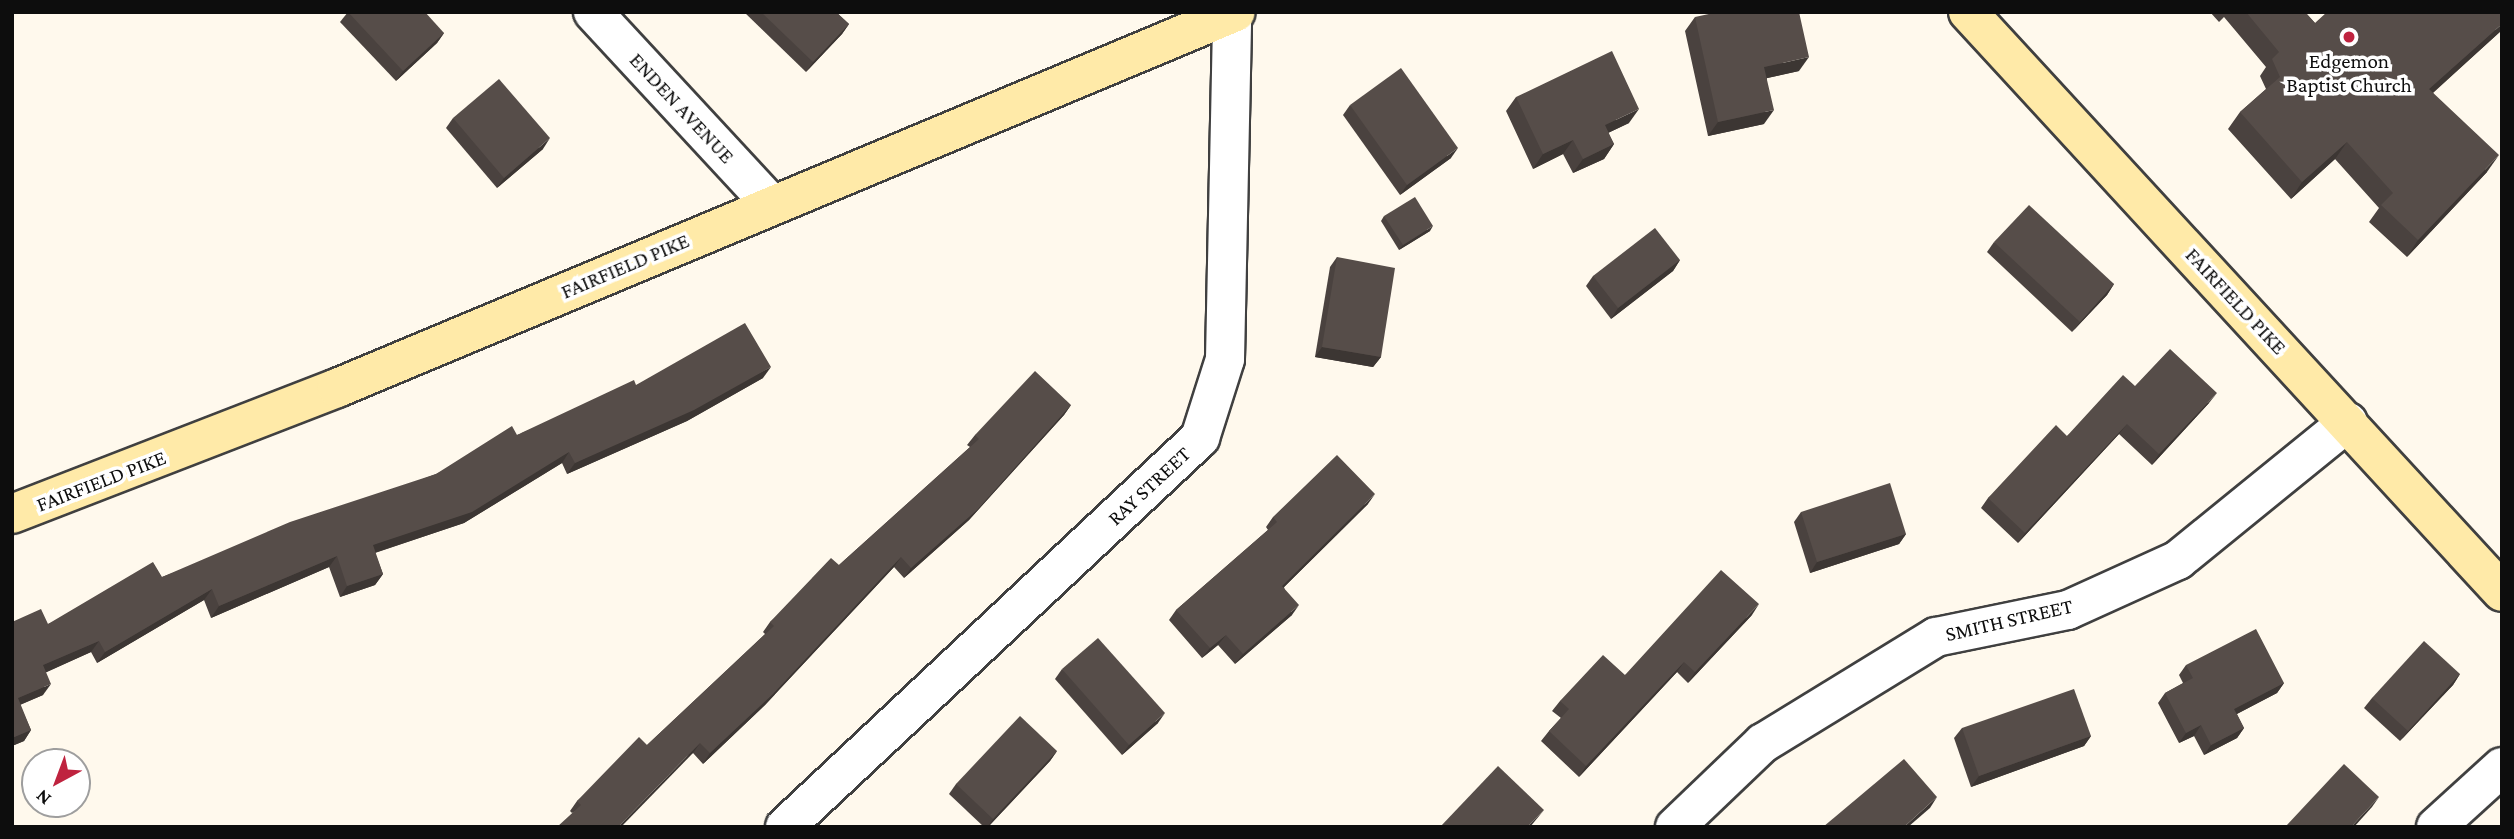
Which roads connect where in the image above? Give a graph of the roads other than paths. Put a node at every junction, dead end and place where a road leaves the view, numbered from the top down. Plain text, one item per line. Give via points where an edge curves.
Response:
1 (593, 12) edge
2 (1968, 12) edge
3 (1234, 13) edge
4 (771, 204) junction
5 (2348, 422) junction
6 (12, 514) edge
7 (2502, 592) edge
8 (2502, 768) edge
9 (785, 827) edge
10 (1675, 827) edge
11 (2436, 827) edge

1 - 4 street, ENDEN AVENUE
2 - 5 street, FAIRFIELD PIKE
3 - 4 street, FAIRFIELD PIKE
3 - 9 street, RAY STREET via 1225,359 1200,438
4 - 6 street, FAIRFIELD PIKE via 337,388
5 - 7 street, FAIRFIELD PIKE
5 - 10 street, SMITH STREET via 2178,560 2068,610 1937,637 1763,743
8 - 11 street

